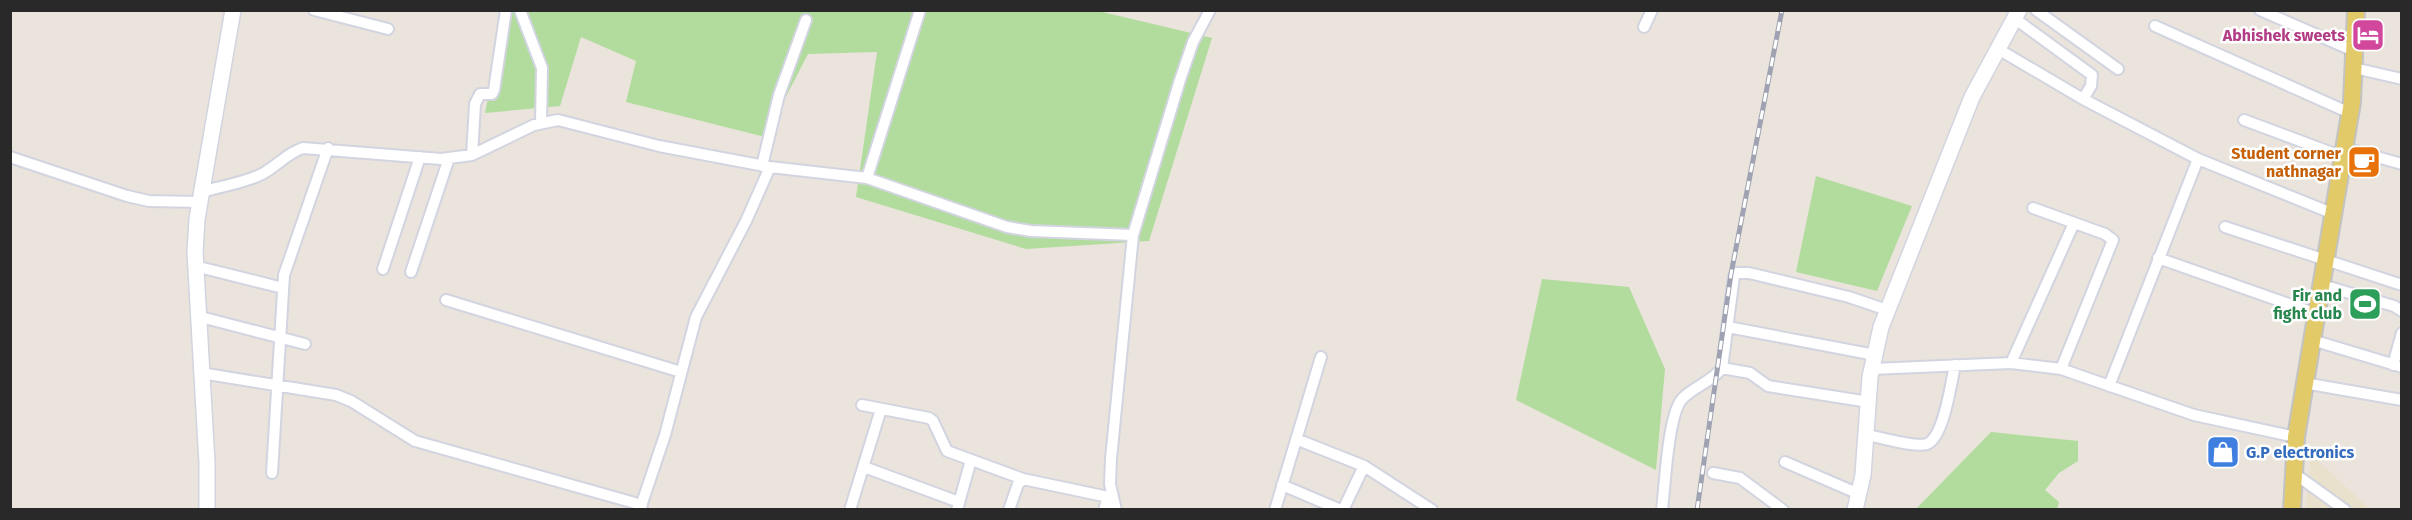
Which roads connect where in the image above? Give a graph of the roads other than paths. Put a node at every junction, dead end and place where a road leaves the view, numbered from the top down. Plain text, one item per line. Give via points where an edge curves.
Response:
1 (233, 10) edge
2 (314, 10) edge
3 (506, 10) edge
4 (520, 10) edge
5 (920, 10) edge
6 (1210, 10) edge
7 (1652, 10) edge
8 (2036, 10) edge
9 (2260, 10) edge
10 (2356, 10) edge
11 (2017, 14) edge
12 (806, 20) dead end
13 (2155, 26) dead end
14 (1644, 27) dead end
15 (388, 29) dead end
16 (1998, 49) junction
17 (2354, 51) junction
18 (2354, 68) junction
19 (2118, 69) dead end
20 (2402, 79) edge
21 (2083, 99) junction
22 (2350, 113) junction
23 (2244, 120) dead end
24 (541, 123) junction
25 (328, 148) junction
26 (2344, 153) junction
27 (472, 155) junction
28 (10, 157) edge
29 (420, 157) junction
30 (448, 158) junction
31 (2198, 159) junction
32 (2402, 164) edge
33 (766, 166) junction
34 (867, 178) junction
35 (201, 197) junction
36 (2033, 208) dead end
37 (2334, 214) junction
38 (2074, 223) junction
39 (2225, 227) dead end
40 (1133, 235) junction
41 (2158, 258) junction
42 (2326, 258) junction
43 (195, 266) junction
44 (383, 269) dead end
45 (411, 272) dead end
46 (2322, 285) junction
47 (2402, 285) edge
48 (282, 288) junction
49 (446, 300) dead end
50 (1887, 310) junction
51 (2402, 311) edge
52 (2317, 314) junction
53 (197, 316) junction
54 (1728, 327) junction
55 (2402, 333) edge
56 (279, 337) junction
57 (2312, 340) junction
58 (305, 344) dead end
59 (1321, 357) dead end
60 (1873, 362) junction
61 (2012, 363) junction
62 (1955, 366) junction
63 (2397, 366) edge
64 (1722, 368) junction
65 (2061, 369) junction
66 (201, 372) junction
67 (681, 372) junction
68 (2304, 383) junction
69 (279, 386) junction
70 (2109, 386) junction
71 (2402, 400) edge
72 (1869, 402) junction
73 (862, 405) dead end
74 (881, 409) junction
75 (1866, 435) junction
76 (2296, 437) junction
77 (1296, 439) junction
78 (971, 460) junction
79 (1785, 462) dead end
80 (1364, 466) junction
81 (864, 467) junction
82 (272, 473) dead end
83 (1713, 473) dead end
84 (2295, 474) junction
85 (1023, 479) junction
86 (1282, 485) junction
87 (1859, 494) junction
88 (1111, 497) junction
89 (958, 506) edge
90 (641, 507) edge
91 (207, 510) edge
92 (850, 510) edge
93 (1009, 510) edge
94 (1104, 510) edge
95 (1116, 510) edge
96 (1275, 510) edge
97 (1342, 510) edge
98 (1432, 510) edge
99 (1662, 510) edge
100 (1783, 510) edge
101 (1855, 510) edge
102 (2292, 510) edge
103 (2345, 510) edge

1 - 35 main road
2 - 15 street
3 - 27 street via 494,90 476,98
4 - 24 street via 542,68
5 - 34 street
6 - 40 street via 1193,42
7 - 14 street
8 - 19 street
9 - 17 street
10 - 17 main road
11 - 16 main road
11 - 21 street via 2092,75
12 - 33 street via 779,95
13 - 22 street
16 - 21 street
16 - 50 main road via 1972,97
17 - 18 main road
18 - 20 street
18 - 22 main road
21 - 31 street
22 - 26 main road
23 - 26 street
24 - 27 street
24 - 33 street via 558,120 659,146
25 - 29 street
25 - 35 street via 295,150 270,170
25 - 48 street via 287,263
26 - 32 street
26 - 37 main road
27 - 30 street
28 - 35 street via 149,201
29 - 30 street
29 - 44 street
30 - 45 street
31 - 37 street
31 - 41 street
33 - 34 street
33 - 67 street via 746,221 704,300
34 - 40 street via 1007,227
35 - 43 main road
36 - 38 street
37 - 42 main road
38 - 61 street
38 - 65 street via 2113,240
39 - 42 street
40 - 88 street via 1111,459
41 - 52 street
41 - 70 street
42 - 46 main road
42 - 47 street
43 - 48 street
43 - 53 main road
46 - 51 street
46 - 52 main road
48 - 56 street
49 - 67 street
50 - 54 street via 1849,297 1737,273
50 - 60 main road
52 - 57 main road
53 - 56 street
53 - 66 main road
54 - 60 street
54 - 64 street
55 - 63 street
56 - 58 street
56 - 69 street
57 - 63 street
57 - 68 main road
59 - 77 street
60 - 62 street
60 - 72 main road
61 - 62 street
61 - 65 street
62 - 75 street via 1940,428 1933,439 1918,445
64 - 72 street via 1750,373 1768,386
64 - 99 street via 1676,406
65 - 70 street
66 - 69 street
66 - 91 main road
67 - 90 street
68 - 71 street
68 - 76 main road
69 - 82 street
69 - 90 street via 345,398 401,434 430,446
70 - 76 street via 2194,415
72 - 75 main road
73 - 74 street
74 - 78 street via 928,418 947,451
74 - 81 street
75 - 87 main road
76 - 84 main road
77 - 80 street
77 - 86 street
78 - 85 street
78 - 89 street
79 - 87 street
80 - 97 street
80 - 98 street
81 - 89 street
81 - 92 street
83 - 100 street via 1740,478
84 - 102 main road
84 - 103 street
85 - 88 street
85 - 93 street
86 - 96 street
86 - 97 street
87 - 101 main road
88 - 94 street
88 - 95 street

